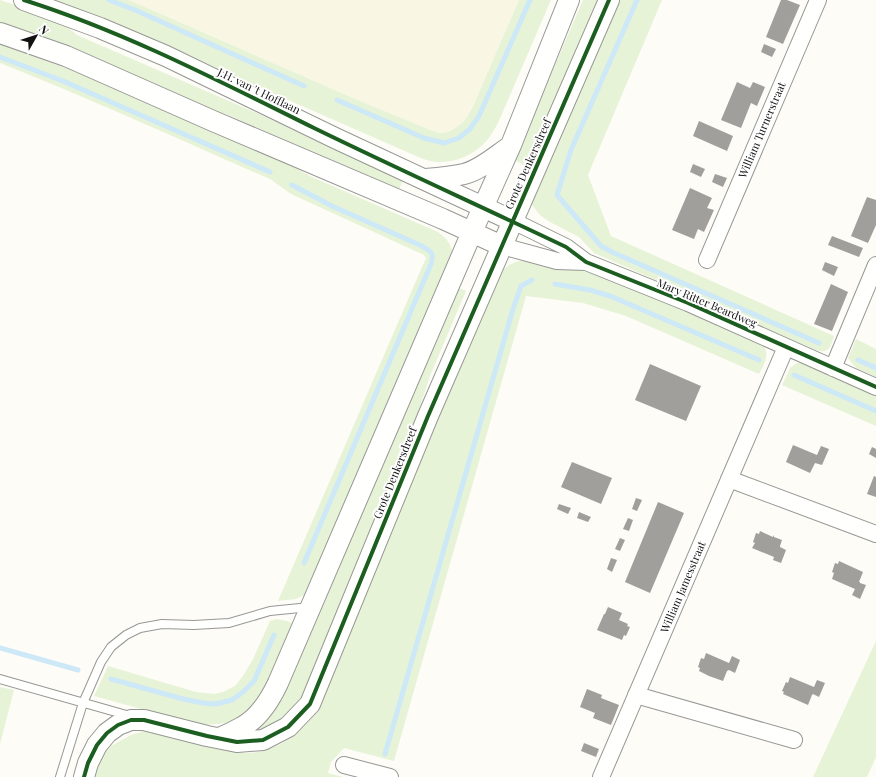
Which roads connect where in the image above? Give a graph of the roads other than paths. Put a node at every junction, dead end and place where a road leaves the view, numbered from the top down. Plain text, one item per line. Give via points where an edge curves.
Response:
1 (24, 0) edge
2 (569, 0) edge
3 (609, 0) edge
4 (818, 0) edge
5 (0, 33) edge
6 (511, 146) junction
7 (422, 179) junction
8 (483, 207) junction
9 (513, 221) junction
10 (472, 232) junction
11 (502, 246) junction
12 (707, 260) dead end
13 (586, 262) junction
14 (876, 265) edge
15 (786, 347) junction
16 (833, 368) junction
17 (876, 387) edge
18 (729, 479) junction
19 (876, 534) edge
20 (311, 607) junction
21 (0, 679) edge
22 (636, 695) junction
23 (83, 703) junction
24 (144, 720) junction
25 (219, 738) junction
26 (794, 740) dead end
27 (344, 765) dead end
28 (60, 777) edge
29 (84, 777) edge
30 (390, 777) edge
31 (601, 777) edge

1 - 7 street, J.H. van 't Hofflaan via 166,56
2 - 6 street, Grote Denkersdreef
3 - 9 street, Grote Denkersdreef
4 - 12 street, William Turnerstraat
5 - 10 street via 66,56
6 - 7 street via 486,164 466,174
6 - 8 street, Grote Denkersdreef
7 - 8 street, J.H. van 't Hofflaan
8 - 9 street, J.H. van 't Hofflaan
8 - 10 street, Grote Denkersdreef
9 - 11 street, Grote Denkersdreef
9 - 13 street, Mary Ritter Beardweg via 566,246
10 - 11 street
10 - 20 street, Grote Denkersdreef
11 - 13 street, Mary Ritter Beardweg via 557,261
11 - 25 street, Grote Denkersdreef via 428,416 310,704 288,727 263,740 237,742
13 - 15 street, Mary Ritter Beardweg via 688,303
14 - 16 street
15 - 16 street, Mary Ritter Beardweg
15 - 18 street, William Jamesstraat
16 - 17 street, Mary Ritter Beardweg
18 - 19 street
18 - 22 street, William Jamesstraat
20 - 23 lane via 270,612 229,622 162,624 140,628 126,635 111,648 101,662
20 - 25 street, Grote Denkersdreef via 270,700 244,726
21 - 23 lane
22 - 26 street
22 - 31 street, William Jamesstraat
23 - 24 lane
23 - 28 lane
24 - 25 street, Grote Denkersdreef
24 - 29 street, Grote Denkersdreef via 131,720 107,733 88,762
27 - 30 street

